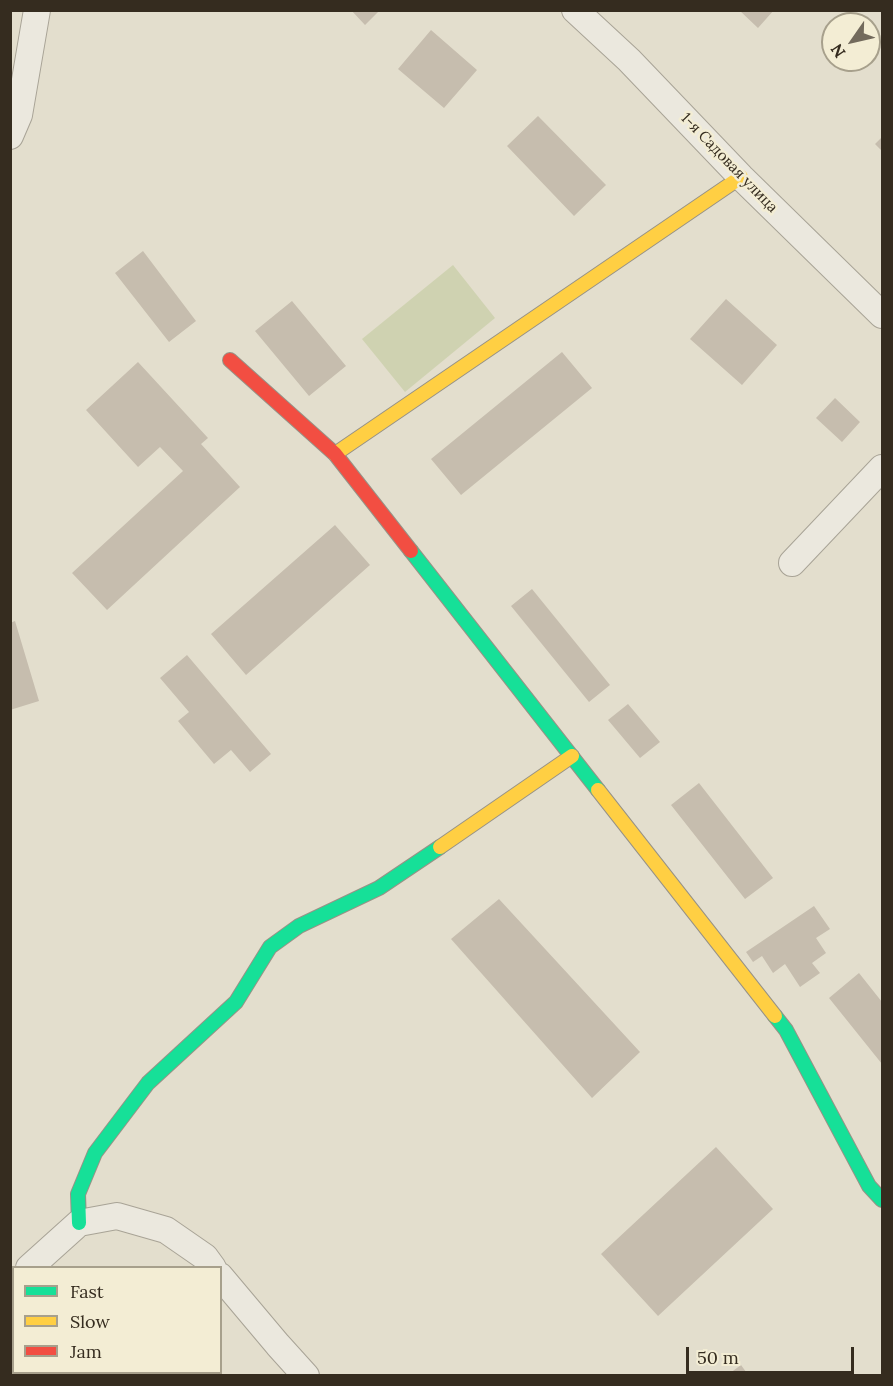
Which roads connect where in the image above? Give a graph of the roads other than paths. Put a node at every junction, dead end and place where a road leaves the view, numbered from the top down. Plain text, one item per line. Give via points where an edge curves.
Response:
1 (38, 10) edge
2 (575, 10) edge
3 (19, 62) edge
4 (10, 136) edge
5 (741, 177) junction
6 (882, 315) edge
7 (230, 360) dead end
8 (335, 454) junction
9 (882, 468) edge
10 (792, 563) dead end
11 (572, 756) junction
12 (882, 1200) edge
13 (79, 1223) junction
14 (31, 1266) edge
15 (212, 1266) edge
16 (222, 1278) edge
17 (306, 1376) edge

1 - 3 street
2 - 5 street, 1-я Садовая улица via 629,60
3 - 4 street via 19,115
5 - 6 street, 1-я Садовая улица
5 - 8 street
7 - 8 street
8 - 11 street
9 - 10 street
11 - 12 street via 786,1030 869,1186
11 - 13 street via 379,888 299,926 270,947 236,1002 148,1083 95,1153 78,1194
13 - 14 street
13 - 15 street via 117,1216 166,1230 205,1257
16 - 17 street

